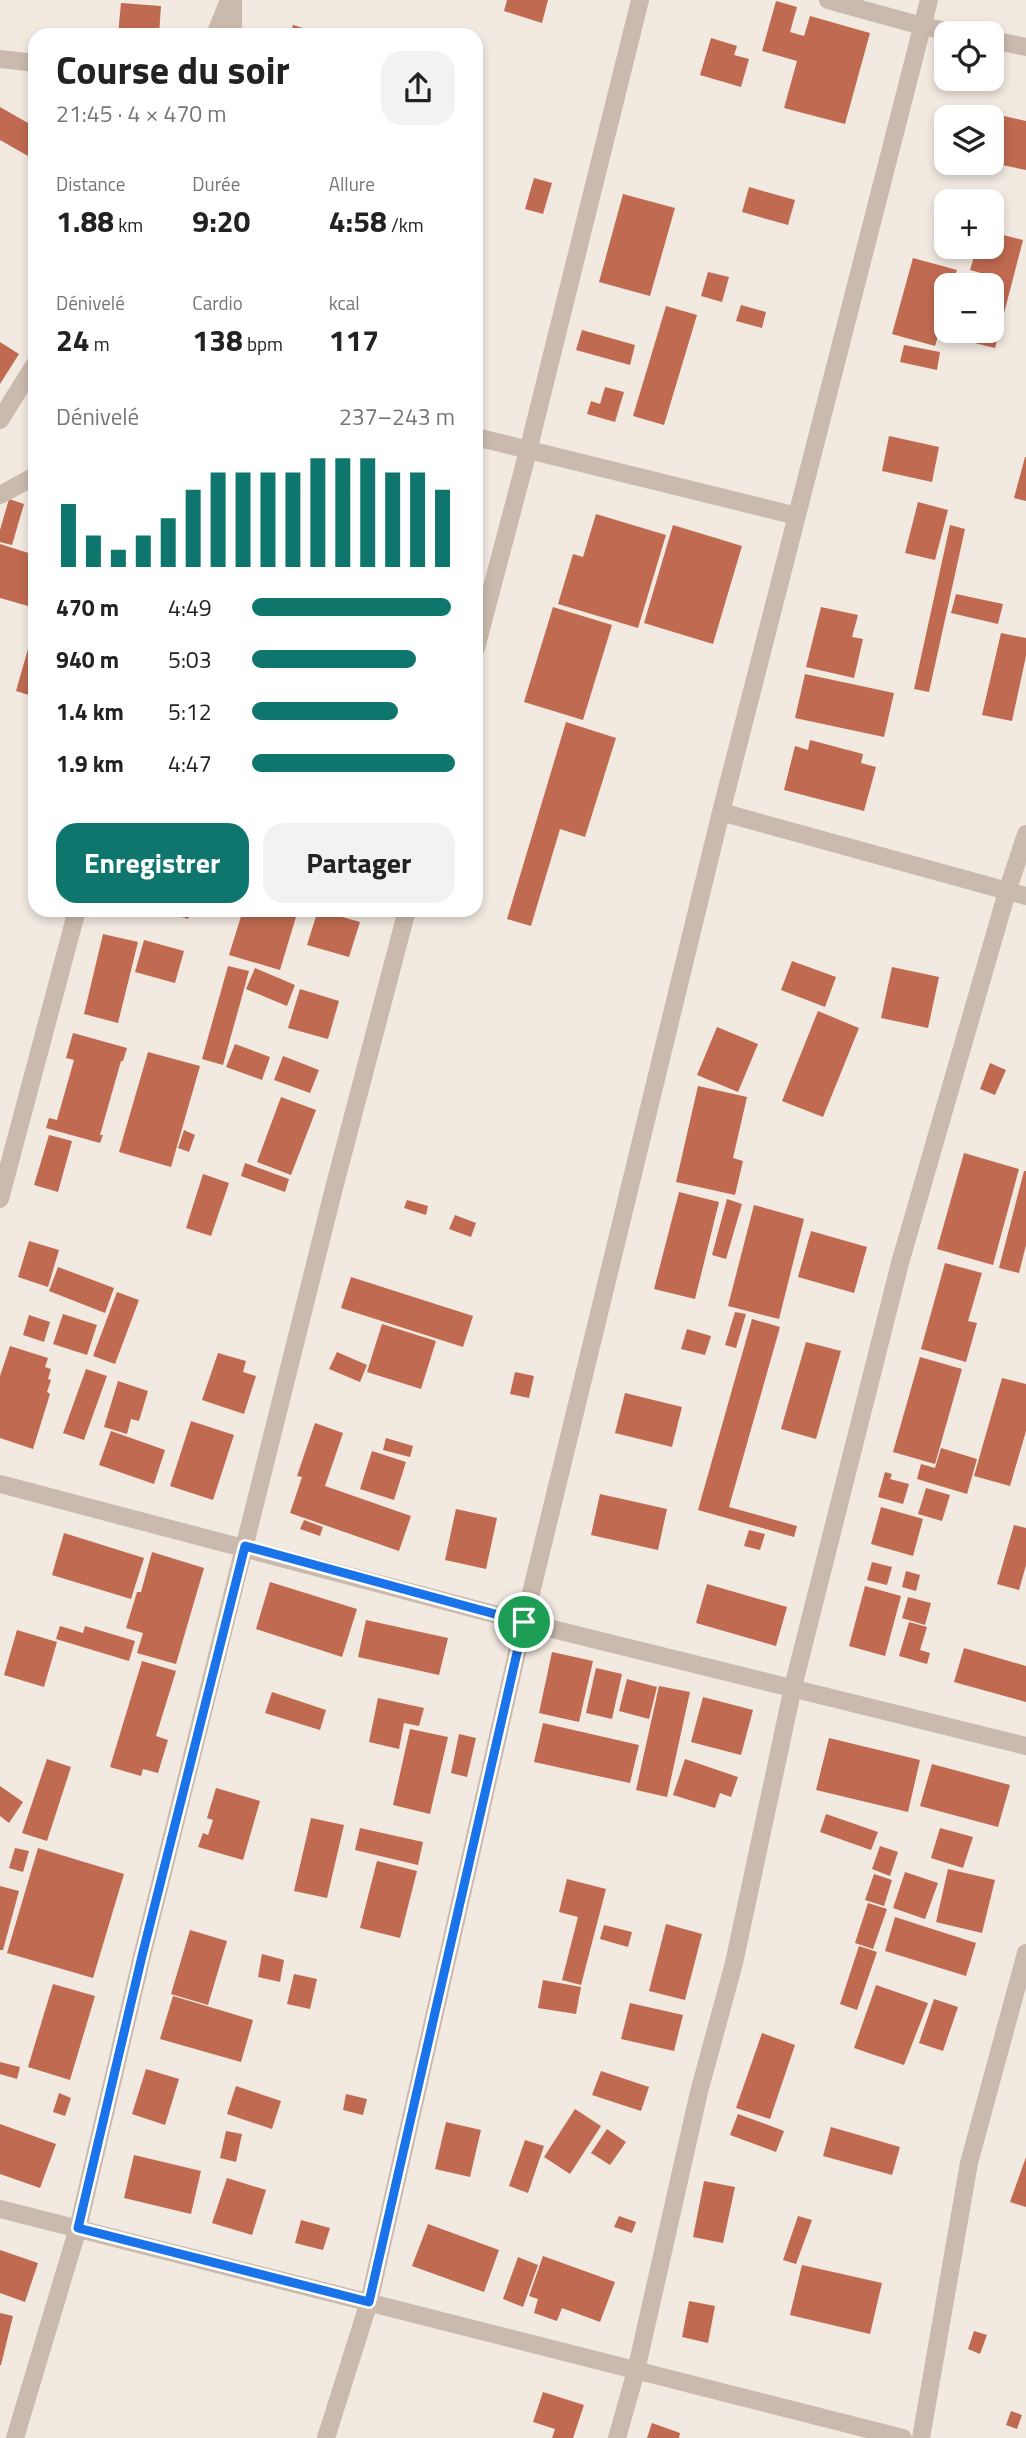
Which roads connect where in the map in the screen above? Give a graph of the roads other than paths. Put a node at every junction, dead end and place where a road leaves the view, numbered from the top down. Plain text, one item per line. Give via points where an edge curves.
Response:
1 (231, 0) edge
2 (640, 0) edge
3 (828, 0) edge
4 (929, 0) edge
5 (922, 26) junction
6 (218, 28) edge
7 (233, 28) edge
8 (934, 28) edge
9 (1004, 42) edge
10 (1026, 47) edge
11 (0, 60) edge
12 (28, 62) edge
13 (28, 375) edge
14 (0, 420) edge
15 (483, 440) edge
16 (528, 451) junction
17 (28, 480) edge
18 (0, 495) edge
19 (797, 516) junction
20 (483, 621) edge
21 (721, 812) junction
22 (1026, 834) edge
23 (1007, 892) junction
24 (1026, 896) edge
25 (75, 917) edge
26 (405, 917) edge
27 (0, 1199) edge
28 (0, 1484) edge
29 (245, 1546) junction
30 (524, 1622) junction
31 (793, 1687) junction
32 (1026, 1746) edge
33 (1026, 1954) edge
34 (0, 2209) edge
35 (78, 2228) junction
36 (369, 2302) junction
37 (636, 2371) junction
38 (15, 2438) edge
39 (326, 2438) edge
40 (617, 2438) edge
41 (903, 2438) edge
42 (921, 2438) edge

1 - 6 street
1 - 7 street
2 - 16 street
3 - 5 street
4 - 5 street
5 - 8 street
5 - 19 street
9 - 10 street
11 - 12 street
13 - 14 street
15 - 16 street
16 - 19 street
16 - 20 street
17 - 18 street
19 - 21 street
21 - 23 street
21 - 30 street
22 - 23 street
23 - 24 street
23 - 31 street via 900,1263
25 - 27 street
26 - 29 street
28 - 29 street
29 - 30 street
29 - 35 street
30 - 31 street
30 - 36 street
31 - 32 street
31 - 37 street via 734,1963 699,2092
33 - 42 street via 969,2163
34 - 35 street
35 - 36 street
35 - 38 street
36 - 37 street
36 - 39 street
37 - 40 street
37 - 41 street

